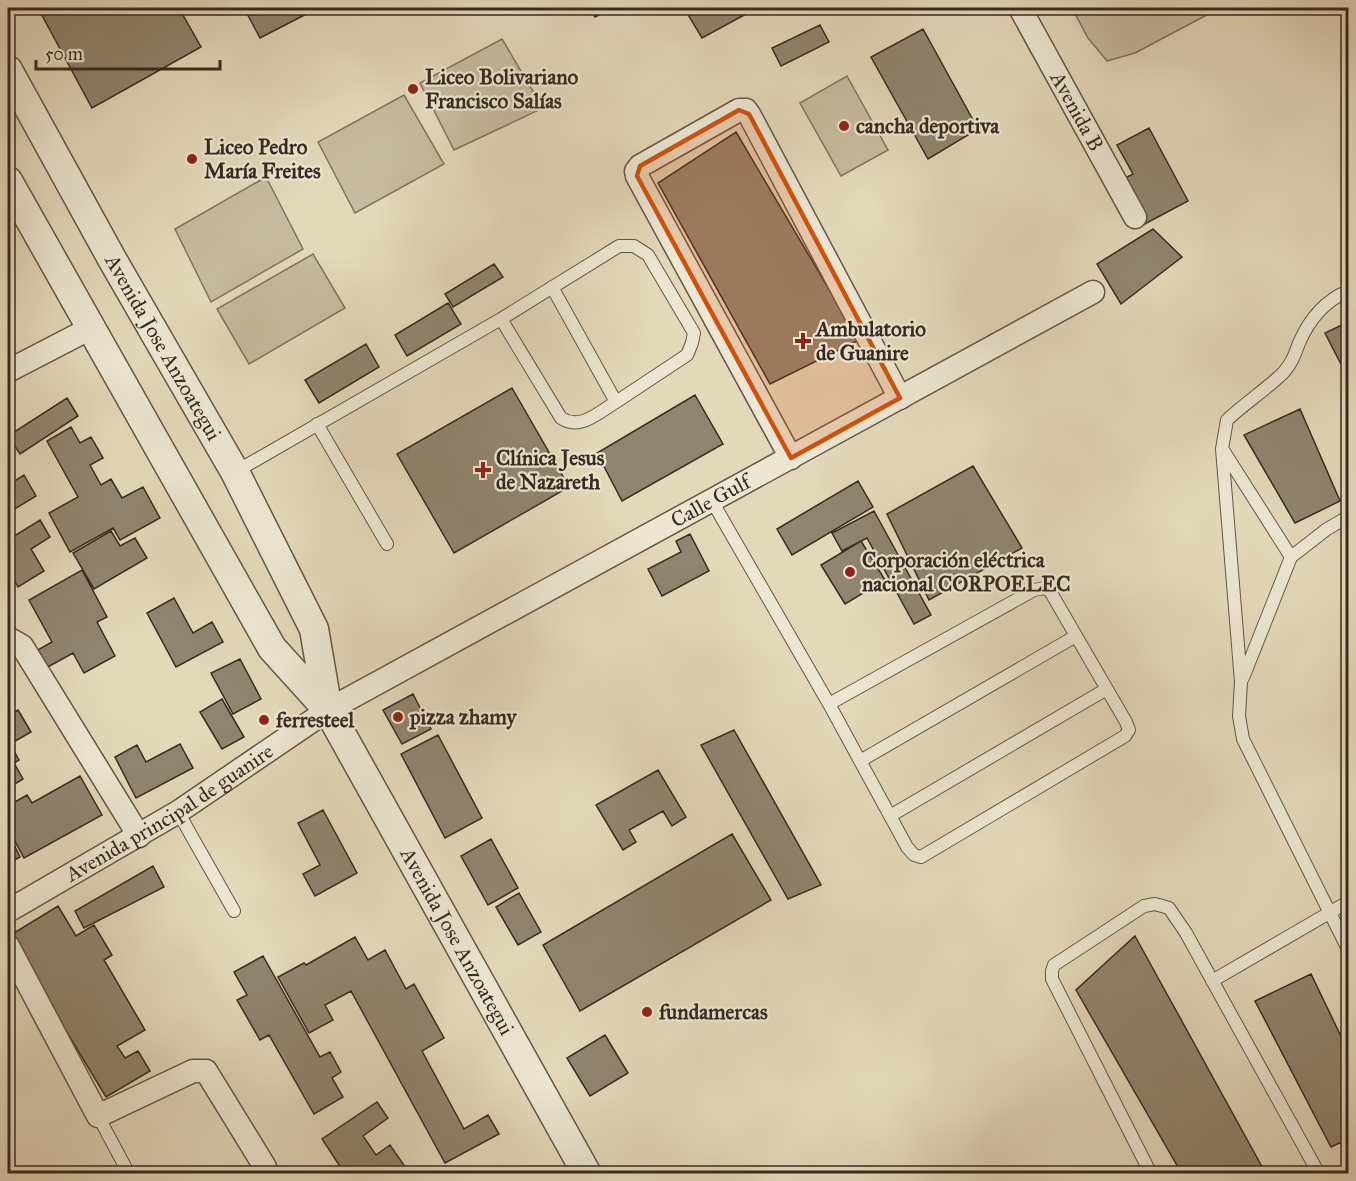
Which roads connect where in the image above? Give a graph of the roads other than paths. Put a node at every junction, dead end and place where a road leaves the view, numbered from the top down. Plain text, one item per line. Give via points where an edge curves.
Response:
1 (1020, 8) edge
2 (8, 70) edge
3 (8, 181) edge
4 (15, 214) edge
5 (1135, 217) dead end
6 (552, 287) junction
7 (1348, 291) edge
8 (1093, 292) dead end
9 (501, 319) junction
10 (91, 328) junction
11 (8, 371) edge
12 (900, 398) junction
13 (616, 402) junction
14 (317, 424) junction
15 (1222, 449) junction
16 (791, 458) junction
17 (235, 472) junction
18 (712, 501) junction
19 (1348, 517) edge
20 (387, 544) dead end
21 (1291, 557) junction
22 (1076, 636) junction
23 (8, 638) edge
24 (1241, 682) junction
25 (1105, 690) junction
26 (829, 704) junction
27 (328, 710) junction
28 (860, 761) junction
29 (178, 812) junction
30 (890, 816) junction
31 (139, 836) junction
32 (1348, 902) edge
33 (8, 911) edge
34 (234, 911) dead end
35 (1331, 913) junction
36 (8, 946) edge
37 (1348, 949) edge
38 (1212, 981) junction
39 (98, 1116) junction
40 (265, 1167) dead end
41 (129, 1173) edge
42 (587, 1173) edge
43 (1151, 1173) edge
44 (1319, 1173) edge

1 - 5 street, Avenida B
2 - 17 street, Avenida Jose Anzoategui
3 - 4 street
4 - 10 street
6 - 9 lane
6 - 13 lane
6 - 13 lane via 619,246 634,246 648,255 694,333 687,355
7 - 15 lane via 1317,311 1282,374 1227,420
8 - 12 street, Calle Gulf
9 - 13 lane via 561,418 580,423
9 - 14 lane
10 - 11 street
10 - 27 street via 272,648
12 - 16 street, Calle Gulf
12 - 16 street via 749,114 739,110 636,171
14 - 17 lane
14 - 20 lane
15 - 21 lane
15 - 24 lane
16 - 18 street, Calle Gulf
17 - 27 street, Avenida Jose Anzoategui via 314,628
18 - 26 lane
18 - 27 street, Calle Gulf
19 - 21 lane
21 - 24 lane
22 - 25 lane
22 - 26 lane via 1050,591 1044,588
22 - 28 lane
23 - 31 street via 22,646
24 - 35 lane via 1239,716 1243,739
25 - 30 lane
25 - 30 lane via 1126,722 1125,736 921,857 907,847
26 - 28 lane
27 - 29 street, Avenida principal de guanire
27 - 42 street, Avenida Jose Anzoategui
28 - 30 lane
29 - 31 street, Avenida principal de guanire
29 - 34 lane
31 - 33 street, Avenida principal de guanire
32 - 35 lane
35 - 37 lane
35 - 38 lane
36 - 39 street
38 - 43 lane via 1169,908 1155,904 1124,919 1054,965 1052,971 1052,979
38 - 44 lane
39 - 40 street via 193,1071 206,1071
39 - 41 lane

